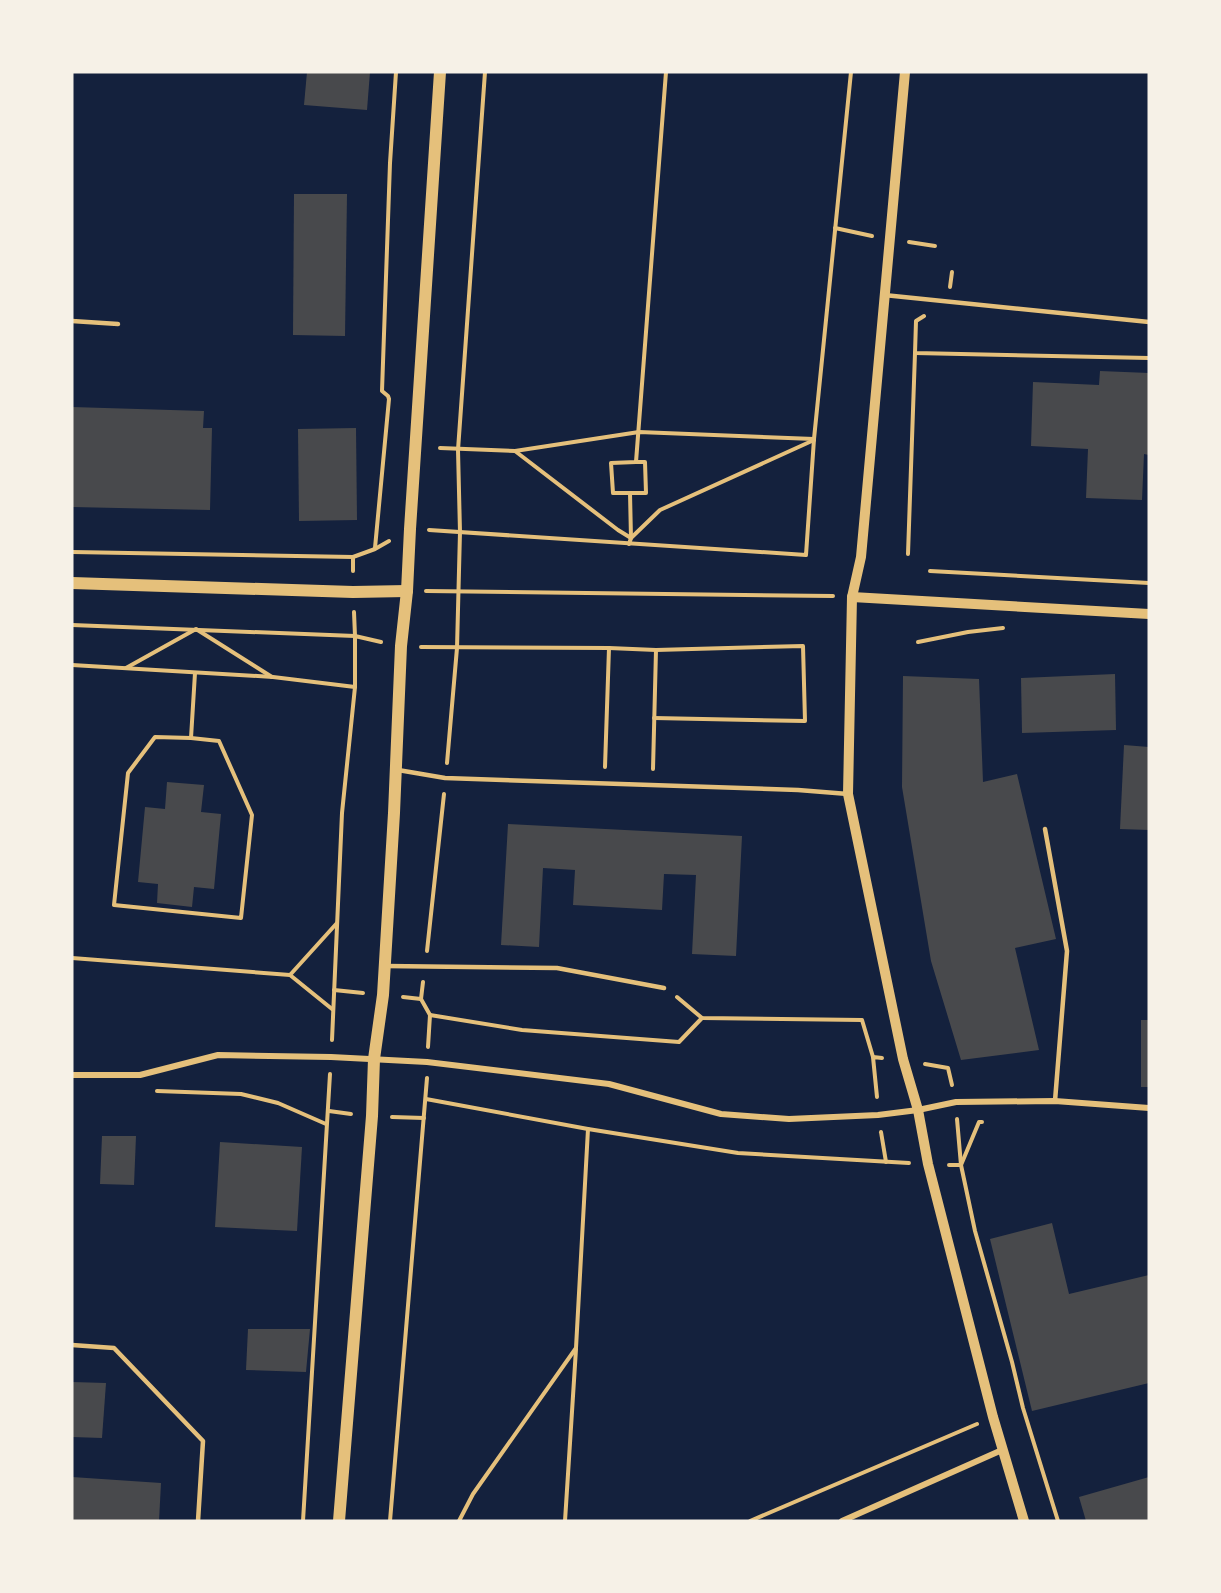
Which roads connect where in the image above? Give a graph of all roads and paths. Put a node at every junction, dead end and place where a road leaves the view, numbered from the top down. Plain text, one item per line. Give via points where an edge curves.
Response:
1 (396, 72) edge
2 (440, 72) edge
3 (485, 72) edge
4 (666, 72) edge
5 (851, 72) edge
6 (904, 72) edge
7 (952, 273) dead end
8 (884, 295) junction
9 (948, 302) junction
10 (72, 321) edge
11 (1149, 321) edge
12 (118, 324) dead end
13 (915, 353) junction
14 (1149, 358) edge
15 (639, 432) junction
16 (814, 439) junction
17 (440, 448) dead end
18 (458, 450) junction
19 (515, 451) junction
20 (636, 462) junction
21 (630, 493) junction
22 (410, 530) junction
23 (460, 532) junction
24 (631, 538) junction
25 (629, 544) junction
26 (375, 549) junction
27 (72, 552) edge
28 (908, 554) dead end
29 (353, 557) junction
30 (930, 572) dead end
31 (72, 583) edge
32 (1149, 583) edge
33 (353, 591) junction
34 (407, 591) junction
35 (457, 592) junction
36 (852, 597) junction
37 (1149, 614) edge
38 (72, 626) edge
39 (196, 629) junction
40 (355, 636) junction
41 (401, 646) junction
42 (457, 648) junction
43 (609, 648) junction
44 (656, 650) junction
45 (72, 665) edge
46 (124, 669) junction
47 (195, 673) junction
48 (273, 677) junction
49 (355, 687) junction
50 (654, 718) junction
51 (191, 738) junction
52 (395, 770) junction
53 (446, 778) junction
54 (604, 784) junction
55 (652, 785) junction
56 (848, 794) junction
57 (1045, 829) dead end
58 (337, 922) junction
59 (72, 958) edge
60 (384, 966) junction
61 (426, 967) junction
62 (290, 975) junction
63 (664, 988) joint
64 (333, 1010) junction
65 (430, 1015) junction
66 (702, 1018) junction
67 (873, 1057) dead end
68 (331, 1058) junction
69 (374, 1059) junction
70 (427, 1062) junction
71 (72, 1075) edge
72 (155, 1091) dead end
73 (426, 1098) junction
74 (1055, 1101) junction
75 (1149, 1108) edge
76 (918, 1110) junction
77 (988, 1120) dead end
78 (326, 1124) junction
79 (72, 1345) edge
80 (576, 1348) junction
81 (1023, 1408) junction
82 (993, 1417) junction
83 (1002, 1450) junction
84 (198, 1521) edge
85 (303, 1521) edge
86 (339, 1521) edge
87 (390, 1521) edge
88 (459, 1521) edge
89 (566, 1521) edge
90 (750, 1521) edge
91 (842, 1521) edge
92 (1024, 1521) edge
93 (1058, 1521) edge

1 - 26 path via 382,391 389,399
2 - 22 main road
3 - 18 path
4 - 15 path
5 - 16 path
6 - 8 street
7 - 9 path
8 - 9 lane
8 - 36 street via 861,557
9 - 11 lane
9 - 13 path via 916,321
10 - 12 lane
13 - 14 path
13 - 28 path
15 - 16 path
15 - 19 path
15 - 20 path
16 - 24 path via 660,510
16 - 25 path via 806,555
17 - 18 path
18 - 19 path
18 - 23 path
19 - 24 path
20 - 21 path via 645,462 646,493
20 - 21 path via 611,463 613,493
21 - 24 path
22 - 23 path
22 - 26 path
22 - 34 main road
23 - 25 path
23 - 35 path
24 - 25 path
26 - 29 path
27 - 29 path
29 - 33 path
30 - 32 path
31 - 33 main road
33 - 34 main road
33 - 40 path
34 - 35 path
34 - 41 main road
35 - 36 path
35 - 42 path
36 - 37 street
36 - 56 street
38 - 39 path
39 - 40 path
39 - 46 path
39 - 48 path
40 - 41 path
40 - 49 path
41 - 42 path
41 - 52 main road
42 - 43 path
42 - 53 path
43 - 44 path
43 - 54 path
44 - 50 path
44 - 50 path via 803,646 805,721
45 - 46 path
46 - 47 path
47 - 48 path
47 - 51 path
48 - 49 path
49 - 58 path via 342,813
50 - 55 path
51 - 51 path via 219,741 252,815 241,918 114,905 128,773 155,737
52 - 53 lane
52 - 60 main road
53 - 54 lane
53 - 61 path
54 - 55 lane
55 - 56 lane
56 - 76 street via 903,1059
57 - 74 lane via 1067,951
58 - 62 path
58 - 64 path
59 - 62 path
60 - 61 lane
60 - 69 main road
61 - 63 lane via 557,968
61 - 65 path via 420,999
62 - 64 path
63 - 66 path
64 - 68 path
65 - 66 path via 522,1030 679,1042
65 - 70 path
66 - 67 path via 862,1020
68 - 69 street
68 - 71 street via 218,1055 140,1075
68 - 78 path
69 - 70 street
69 - 86 main road
70 - 73 path
70 - 76 street via 609,1084 721,1114 789,1119
72 - 78 path via 241,1094 278,1103
73 - 80 path via 588,1129
73 - 87 path
74 - 75 street
74 - 76 street via 956,1102
76 - 82 street via 928,1164
77 - 81 path via 979,1122 961,1166
78 - 85 path
79 - 84 lane via 114,1348 203,1442
80 - 88 path via 472,1494
80 - 89 path
81 - 82 path
81 - 93 path
82 - 83 street
82 - 90 path
83 - 91 street
83 - 92 street

